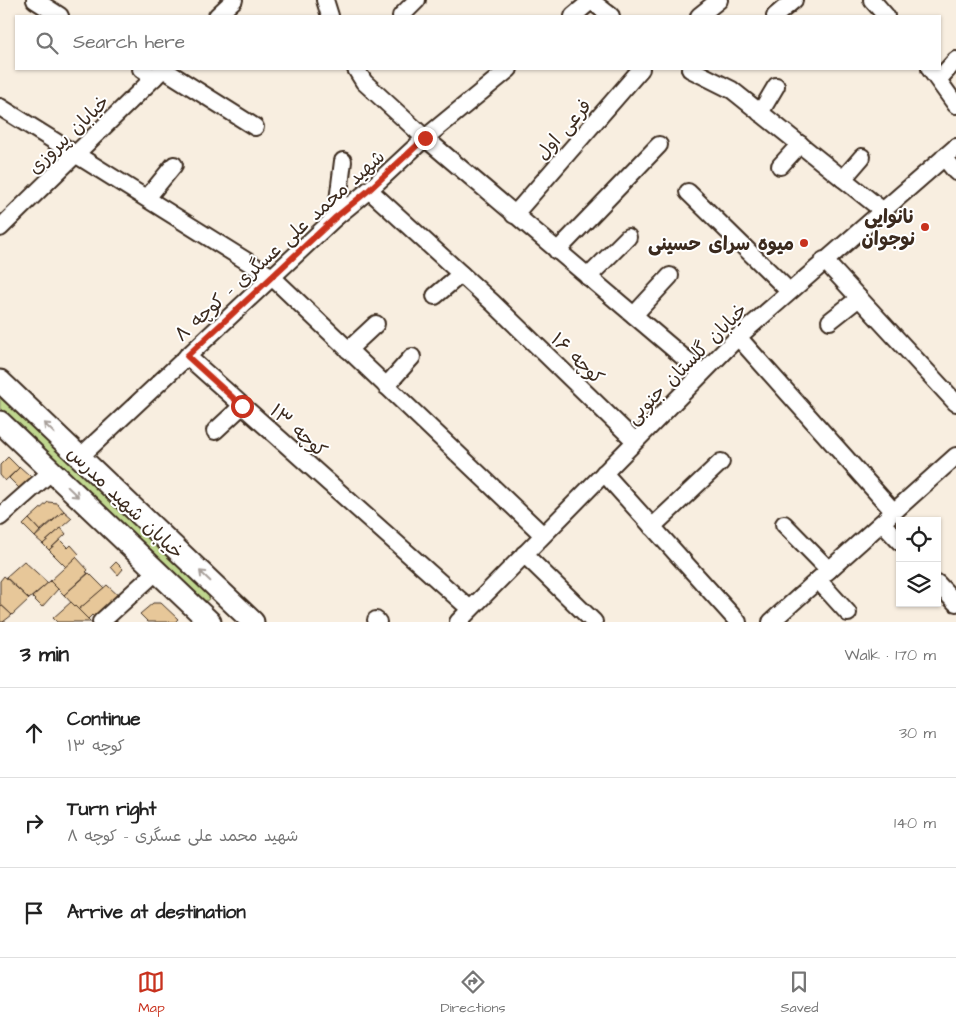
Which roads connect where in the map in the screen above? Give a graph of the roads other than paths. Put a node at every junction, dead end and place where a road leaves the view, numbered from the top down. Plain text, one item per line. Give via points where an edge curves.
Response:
1 (35, 0) edge
2 (325, 0) edge
3 (417, 0) edge
4 (591, 0) edge
5 (719, 0) edge
6 (794, 0) edge
7 (230, 1) edge
8 (875, 1) edge
9 (58, 15) edge
10 (218, 15) edge
11 (330, 15) edge
12 (402, 15) edge
13 (574, 15) edge
14 (610, 15) edge
15 (701, 15) edge
16 (776, 15) edge
17 (885, 15) edge
18 (956, 60) edge
19 (357, 70) edge
20 (508, 70) edge
21 (640, 70) edge
22 (692, 70) edge
23 (155, 71) edge
24 (935, 74) edge
25 (776, 86) dead end
26 (956, 105) edge
27 (0, 106) edge
28 (760, 113) junction
29 (255, 127) dead end
30 (425, 138) junction
31 (800, 144) junction
32 (659, 145) dead end
33 (950, 152) edge
34 (76, 154) junction
35 (862, 157) dead end
36 (343, 161) dead end
37 (174, 165) dead end
38 (780, 166) dead end
39 (956, 172) edge
40 (843, 179) junction
41 (369, 190) junction
42 (688, 192) dead end
43 (147, 198) junction
44 (882, 210) junction
45 (514, 215) junction
46 (336, 217) junction
47 (0, 228) edge
48 (628, 236) dead end
49 (557, 251) junction
50 (824, 260) junction
51 (461, 274) junction
52 (670, 276) dead end
53 (272, 277) junction
54 (588, 277) junction
55 (789, 291) junction
56 (435, 296) dead end
57 (859, 298) junction
58 (634, 315) junction
59 (830, 321) dead end
60 (376, 324) dead end
61 (738, 337) junction
62 (348, 350) junction
63 (187, 356) junction
64 (412, 357) dead end
65 (702, 373) junction
66 (0, 381) edge
67 (386, 386) junction
68 (952, 392) edge
69 (242, 406) junction
70 (0, 422) edge
71 (215, 431) dead end
72 (635, 441) junction
73 (956, 456) edge
74 (80, 457) junction
75 (721, 462) dead end
76 (52, 471) junction
77 (604, 473) junction
78 (894, 512) junction
79 (0, 517) edge
80 (882, 523) junction
81 (784, 524) dead end
82 (652, 526) junction
83 (543, 535) junction
84 (896, 538) edge
85 (524, 554) junction
86 (157, 571) junction
87 (823, 575) junction
88 (941, 587) edge
89 (232, 602) junction
90 (956, 603) edge
91 (470, 609) junction
92 (848, 613) dead end
93 (101, 622) edge
94 (211, 622) edge
95 (253, 622) edge
96 (458, 622) edge
97 (594, 622) edge
98 (738, 622) edge
99 (771, 622) edge

1 - 9 street
2 - 11 street
3 - 12 street
4 - 13 street
4 - 14 street
5 - 15 street
6 - 16 street
7 - 10 street
8 - 17 street
18 - 24 street
19 - 30 street via 364,82
20 - 30 street, شهید محمد علی عسگری - کوچه ۸
21 - 45 street, فرعی اول
22 - 28 street via 732,90
23 - 29 street
23 - 34 street, خیابان پیروزی
24 - 26 street
25 - 28 street
27 - 34 street
28 - 31 street
30 - 41 street, شهید محمد علی عسگری - کوچه ۸
30 - 45 street
31 - 38 street
31 - 40 street
32 - 49 street
33 - 39 street
33 - 44 street, خیابان گلستان جنوبی
34 - 43 street
34 - 47 street, خیابان پیروزی
35 - 40 street
36 - 46 street
37 - 43 street
40 - 44 street
41 - 46 street, شهید محمد علی عسگری - کوچه ۸
41 - 51 street, کوچه ۱۶
42 - 55 street
43 - 53 street
44 - 50 street, خیابان گلستان جنوبی
45 - 49 street
46 - 53 street, شهید محمد علی عسگری - کوچه ۸
48 - 54 street
49 - 54 street
50 - 55 street, خیابان گلستان جنوبی
50 - 57 street
51 - 56 street
51 - 72 street, کوچه ۱۶
52 - 58 street
53 - 62 street
53 - 63 street, شهید محمد علی عسگری - کوچه ۸
54 - 58 street
55 - 61 street, خیابان گلستان جنوبی
57 - 59 street
57 - 68 street
58 - 65 street
60 - 62 street
61 - 65 street, خیابان گلستان جنوبی
61 - 78 street
62 - 67 street
63 - 69 street, کوچه ۱۳
63 - 74 street, شهید محمد علی عسگری - کوچه ۸
64 - 67 street
65 - 72 street, خیابان گلستان جنوبی
74 -> 66 main road, خیابان شهید مدرس
67 - 83 street
69 - 71 street
69 - 91 street, کوچه ۱۳
70 - 76 main road, خیابان شهید مدرس
72 - 77 street, خیابان گلستان جنوبی
73 - 78 street
89 -> 74 main road, خیابان شهید مدرس
75 - 82 street
76 - 79 street
76 -> 86 main road, خیابان شهید مدرس
77 - 82 street
77 - 83 street, خیابان گلستان جنوبی
78 - 80 street
80 - 84 street
80 - 87 street
81 - 87 street
82 - 98 street
83 - 85 street, خیابان گلستان جنوبی
85 - 91 street, خیابان گلستان جنوبی
85 - 97 street
86 - 93 street
86 - 94 main road, خیابان شهید مدرس
87 - 92 street
87 - 99 street
88 - 90 street
89 - 94 main road
89 - 95 main road, خیابان شهید مدرس
91 - 96 street, خیابان گلستان جنوبی

